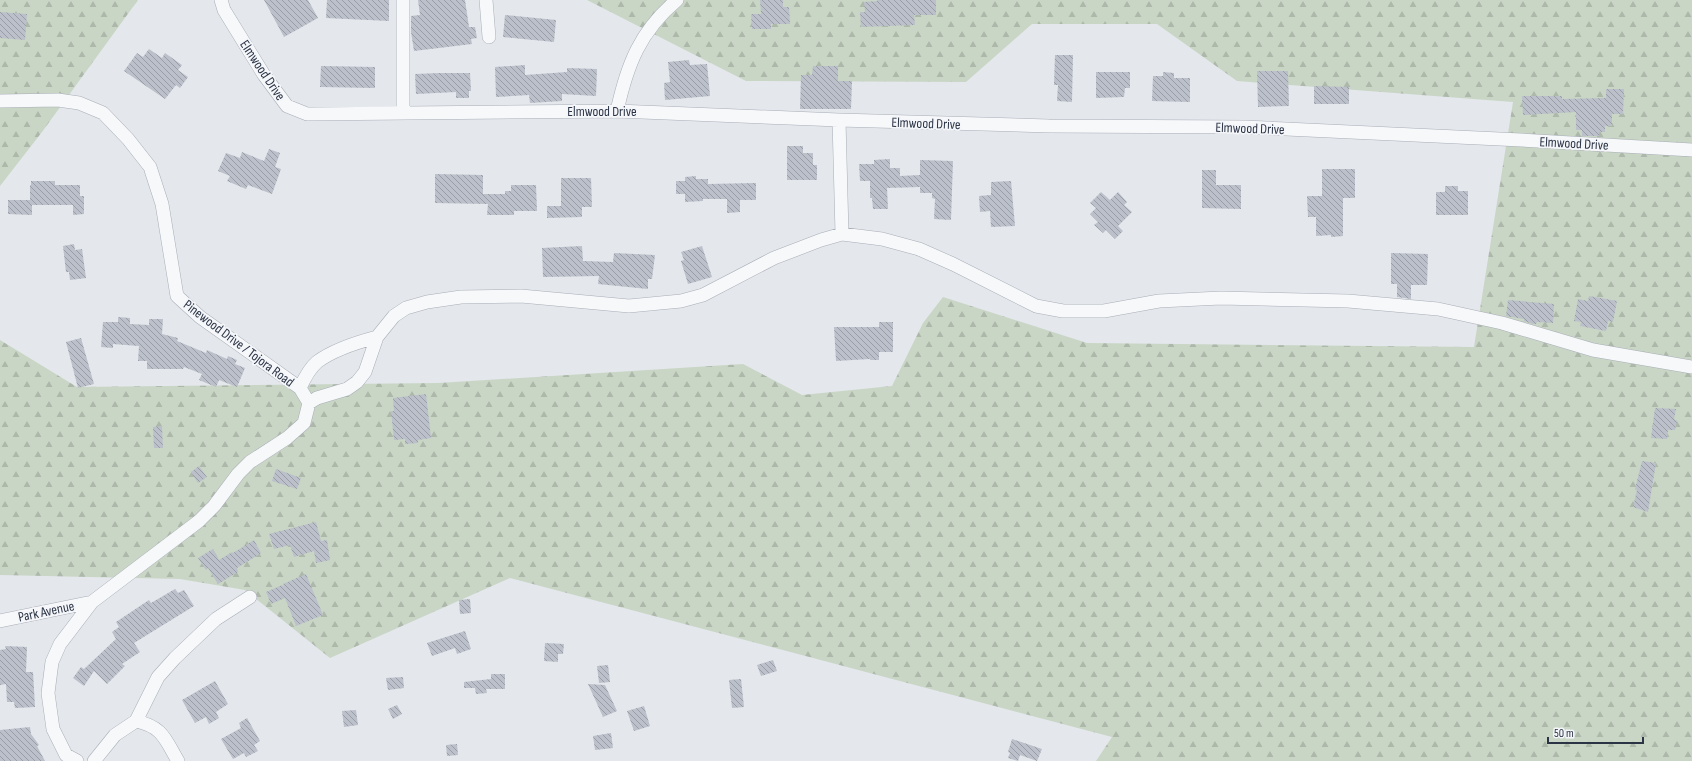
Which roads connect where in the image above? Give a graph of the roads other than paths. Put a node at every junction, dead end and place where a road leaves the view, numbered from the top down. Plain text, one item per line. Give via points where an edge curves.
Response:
1 (221, 0) edge
2 (403, 0) edge
3 (486, 0) edge
4 (676, 0) edge
5 (489, 37) dead end
6 (0, 101) edge
7 (617, 110) junction
8 (403, 112) junction
9 (839, 120) junction
10 (1692, 150) edge
11 (842, 234) junction
12 (377, 336) junction
13 (1692, 367) edge
14 (300, 388) junction
15 (309, 403) junction
16 (250, 597) dead end
17 (92, 602) junction
18 (0, 621) edge
19 (136, 721) junction
20 (76, 761) edge
21 (94, 761) edge
22 (178, 761) edge

1 - 8 street, Elmwood Drive via 224,10 264,75 287,106 307,114
2 - 8 street
3 - 5 street
4 - 7 street via 640,42 623,82
6 - 14 street, Pinewood Drive / Tojora Road via 58,100 79,103 103,112 150,167 162,204 177,296 200,317
7 - 8 street, Elmwood Drive
7 - 9 street, Elmwood Drive
9 - 10 street, Elmwood Drive via 1049,126 1245,127
9 - 11 street
11 - 12 street via 774,258 703,295 681,301 629,306 522,296 461,298 406,308 394,316
11 - 13 street via 882,239 919,249 1036,306 1063,311 1104,311 1159,302 1221,298 1348,301 1438,309 1502,323 1593,350
12 - 14 street via 317,362
12 - 15 street via 365,372 357,382 347,389
14 - 15 street
15 - 17 street via 304,422 287,438 250,462 199,521
16 - 19 street via 216,619 179,654 158,677
17 - 18 street, Park Avenue
17 - 20 street via 60,644 52,662 48,693 53,729 66,755
19 - 21 street via 115,735
19 - 22 street via 159,730

